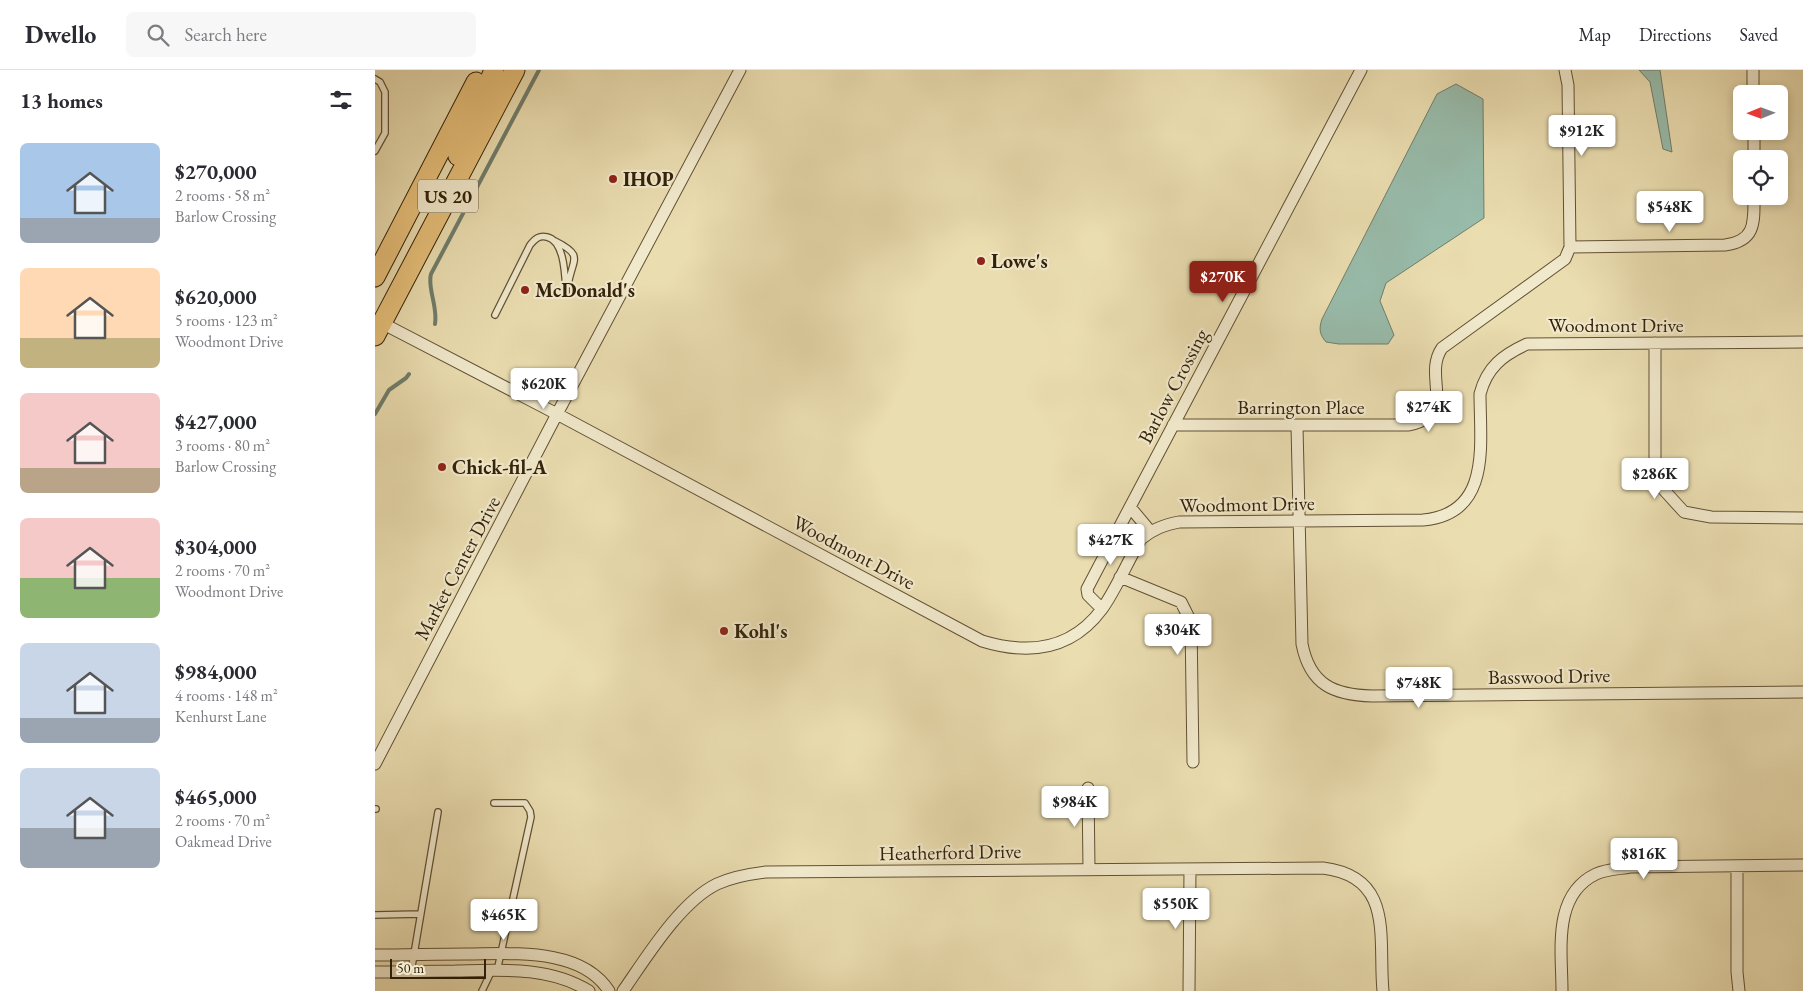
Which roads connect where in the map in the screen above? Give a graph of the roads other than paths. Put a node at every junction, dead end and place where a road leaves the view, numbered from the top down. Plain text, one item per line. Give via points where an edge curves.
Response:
1 (482, 70) edge
2 (494, 70) edge
3 (515, 70) edge
4 (740, 70) edge
5 (1361, 70) edge
6 (1565, 70) edge
7 (1753, 70) edge
8 (375, 79) edge
9 (1753, 85) edge
10 (375, 151) edge
11 (1754, 205) edge
12 (553, 240) junction
13 (1570, 247) junction
14 (375, 277) edge
15 (495, 315) dead end
16 (377, 326) edge
17 (1803, 342) edge
18 (1655, 344) junction
19 (557, 414) junction
20 (1173, 425) junction
21 (1297, 426) junction
22 (1130, 506) junction
23 (1803, 518) edge
24 (1299, 522) junction
25 (1150, 531) junction
26 (1120, 577) junction
27 (1102, 609) junction
28 (1803, 692) edge
29 (1193, 762) dead end
30 (375, 764) edge
31 (1088, 788) dead end
32 (494, 803) dead end
33 (439, 812) dead end
34 (1803, 865) edge
35 (1737, 866) junction
36 (1089, 868) junction
37 (1190, 868) junction
38 (420, 914) junction
39 (375, 915) edge
40 (500, 954) junction
41 (375, 955) edge
42 (413, 955) junction
43 (495, 970) junction
44 (375, 972) edge
45 (411, 972) junction
46 (482, 991) edge
47 (589, 991) edge
48 (609, 991) edge
49 (623, 991) edge
50 (1189, 991) edge
51 (1383, 991) edge
52 (1562, 991) edge
53 (1739, 991) edge

1 - 14 highway, US 20
2 - 16 highway via 459,153 397,274
3 - 16 highway, US 20
4 - 19 street, Market Center Drive
5 - 20 street, Barlow Crossing
6 - 13 street via 1568,85
7 - 9 street
8 - 10 lane via 385,92 385,133
11 - 13 street via 1753,227 1737,244
12 - 12 lane via 560,251 566,292 575,264 574,255 568,247
12 - 15 lane via 535,239
13 - 21 street, Barrington Place via 1565,259 1442,348 1436,365 1436,407 1430,417 1409,426
16 - 19 street, Woodmont Drive
17 - 18 street, Woodmont Drive
18 - 23 street via 1655,462 1664,490 1684,512 1711,517
18 - 24 street, Woodmont Drive via 1527,344 1500,359 1489,370 1480,394 1481,463 1474,488 1467,499 1446,514 1423,520
19 - 27 street, Woodmont Drive via 982,641 1029,649 1062,642 1085,628
19 - 30 street, Market Center Drive
20 - 21 street, Barrington Place
20 - 22 street, Barlow Crossing
21 - 24 street, Basswood Drive
22 - 25 street
22 - 27 street, Barlow Crossing via 1087,589 1088,595
24 - 25 street, Woodmont Drive via 1179,522
24 - 28 street, Basswood Drive via 1305,660 1315,675 1337,692 1351,696
25 - 26 street, Woodmont Drive via 1141,539
26 - 27 street, Woodmont Drive
26 - 29 street via 1181,602 1191,622
31 - 36 street
32 - 40 lane via 525,803 531,811
33 - 38 lane
34 - 35 street
35 - 52 street via 1630,867 1606,870 1589,878 1569,899 1563,917
35 - 53 street
36 - 37 street, Heatherford Drive
36 - 49 street, Heatherford Drive via 766,872 746,875 718,884 697,898 664,934
37 - 50 street
37 - 51 street, Heatherford Drive via 1323,868 1351,876 1366,888 1380,914
38 - 39 lane
38 - 42 lane
40 - 42 street
40 - 43 lane
40 - 48 street via 546,956 565,961 601,980
41 - 42 street
42 - 45 lane
43 - 45 street
43 - 46 lane
43 - 47 street via 564,978
44 - 45 street

